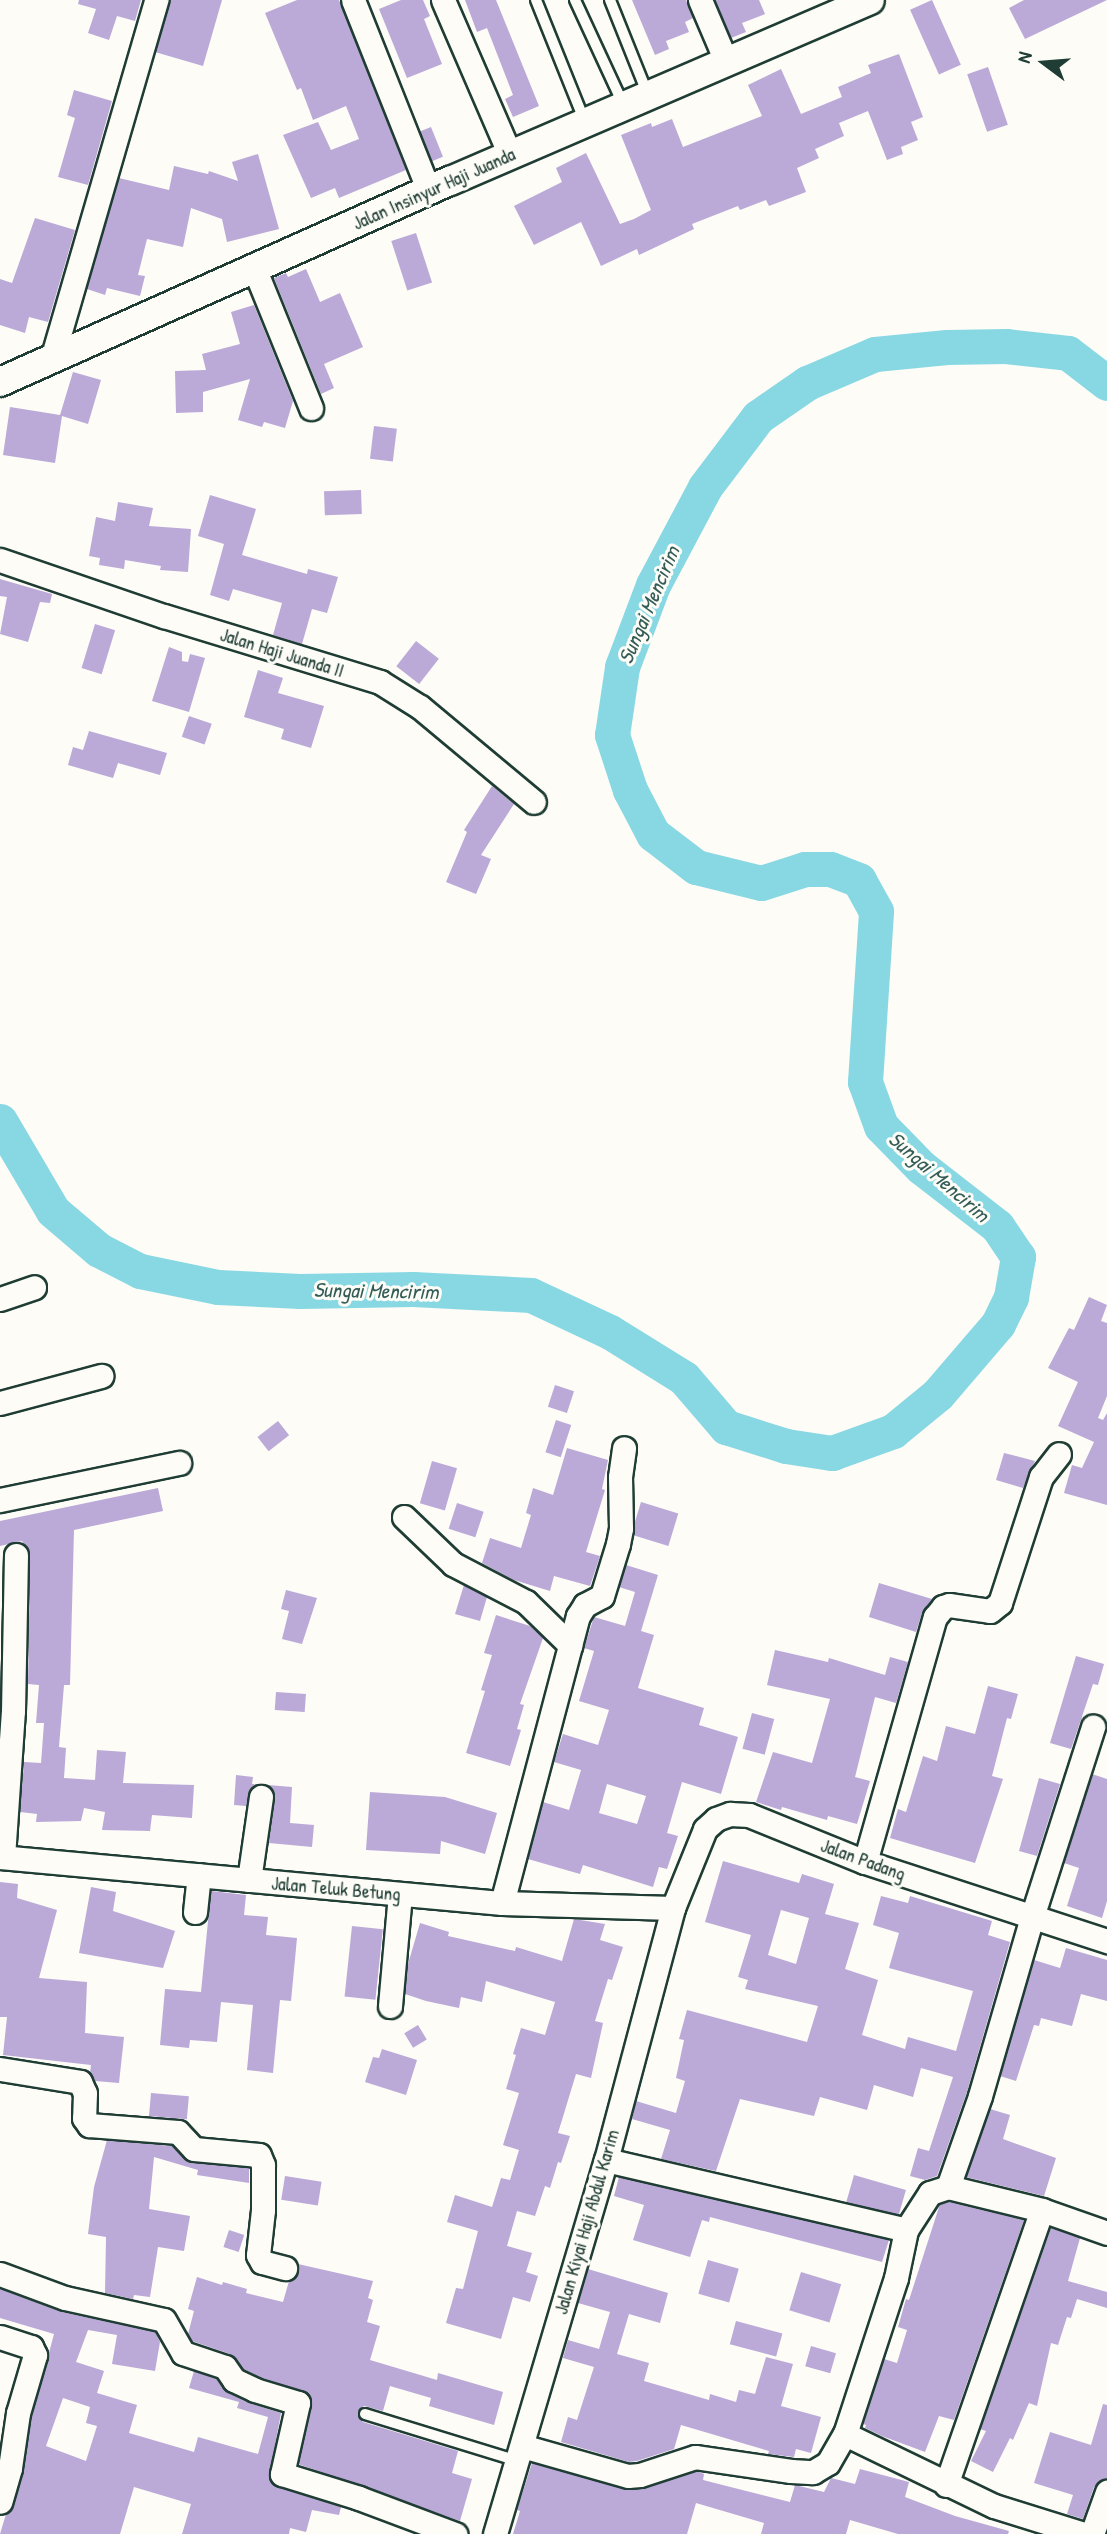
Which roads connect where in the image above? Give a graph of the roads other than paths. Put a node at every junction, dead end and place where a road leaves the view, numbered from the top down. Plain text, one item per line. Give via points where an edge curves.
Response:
1 (156, 0) edge
2 (353, 0) edge
3 (443, 0) edge
4 (536, 0) edge
5 (575, 0) edge
6 (610, 0) edge
7 (700, 0) edge
8 (870, 0) edge
9 (726, 61) junction
10 (636, 100) junction
11 (585, 122) junction
12 (510, 155) junction
13 (429, 191) junction
14 (255, 270) junction
15 (52, 359) junction
16 (0, 382) edge
17 (311, 408) dead end
18 (0, 560) edge
19 (534, 802) dead end
20 (34, 1287) dead end
21 (0, 1298) edge
22 (101, 1376) dead end
23 (0, 1403) edge
24 (624, 1448) dead end
25 (1059, 1454) dead end
26 (179, 1464) dead end
27 (0, 1500) edge
28 (404, 1517) dead end
29 (16, 1555) dead end
30 (570, 1645) junction
31 (1093, 1727) dead end
32 (261, 1797) dead end
33 (2, 1857) edge
34 (865, 1862) junction
35 (199, 1875) junction
36 (248, 1880) junction
37 (400, 1895) junction
38 (502, 1903) junction
39 (673, 1909) junction
40 (195, 1912) dead end
41 (1032, 1917) junction
42 (1107, 1941) edge
43 (390, 2006) dead end
44 (0, 2069) edge
45 (606, 2160) junction
46 (948, 2187) junction
47 (1042, 2210) junction
48 (906, 2230) junction
49 (1107, 2233) edge
50 (285, 2268) dead end
51 (0, 2274) edge
52 (0, 2337) edge
53 (365, 2414) dead end
54 (845, 2434) junction
55 (520, 2454) junction
56 (946, 2485) junction
57 (1107, 2492) edge
58 (0, 2502) edge
59 (455, 2534) edge
60 (495, 2534) edge
61 (1084, 2534) edge
62 (1093, 2534) edge

1 - 15 street
2 - 13 street
3 - 12 street
4 - 11 lane
5 - 10 lane
6 - 10 lane
7 - 9 street
8 - 9 street, Jalan Insinyur Haji Juanda
9 - 10 street, Jalan Insinyur Haji Juanda
10 - 11 street, Jalan Insinyur Haji Juanda
11 - 12 street, Jalan Insinyur Haji Juanda
12 - 13 street, Jalan Insinyur Haji Juanda
13 - 14 street, Jalan Insinyur Haji Juanda
14 - 15 street, Jalan Insinyur Haji Juanda
14 - 17 street
15 - 16 street, Jalan Insinyur Haji Juanda
18 - 19 street, Jalan Haji Juanda II via 380,682 420,707
20 - 21 street
22 - 23 street
24 - 30 street via 618,1544 602,1596 581,1610
25 - 34 street via 1041,1477 1000,1603 990,1611 949,1605 935,1617
26 - 27 street
28 - 30 street via 453,1563 526,1602
29 - 33 street via 13,1711
30 - 38 street
31 - 41 street
32 - 36 street
33 - 35 street, Jalan Teluk Betung
34 - 39 street, Jalan Padang via 750,1815 730,1814 705,1829
34 - 41 street, Jalan Padang
35 - 36 street, Jalan Teluk Betung
35 - 40 street
36 - 37 street, Jalan Teluk Betung
37 - 38 street, Jalan Teluk Betung
37 - 43 street
38 - 39 street, Jalan Teluk Betung
39 - 45 street, Jalan Kiyai Haji Abdul Karim
41 - 42 street, Jalan Padang
41 - 46 street
44 - 50 street via 80,2082 89,2125 169,2130 182,2134 194,2149 259,2155 262,2210 258,2255 262,2262
45 - 48 street
45 - 55 street, Jalan Kiyai Haji Abdul Karim
46 - 47 street
46 - 48 street via 930,2193
47 - 49 street
47 - 56 street
48 - 54 street via 896,2278
51 - 59 street via 65,2298 164,2320 183,2353 225,2367 234,2380 255,2390 298,2403 282,2474
52 - 58 street via 31,2347 35,2355
53 - 55 lane
54 - 55 street via 828,2463 813,2472 695,2457 628,2476
54 - 56 street
55 - 60 street, Jalan Kiyai Haji Abdul Karim
56 - 61 street via 994,2506
57 - 62 street

